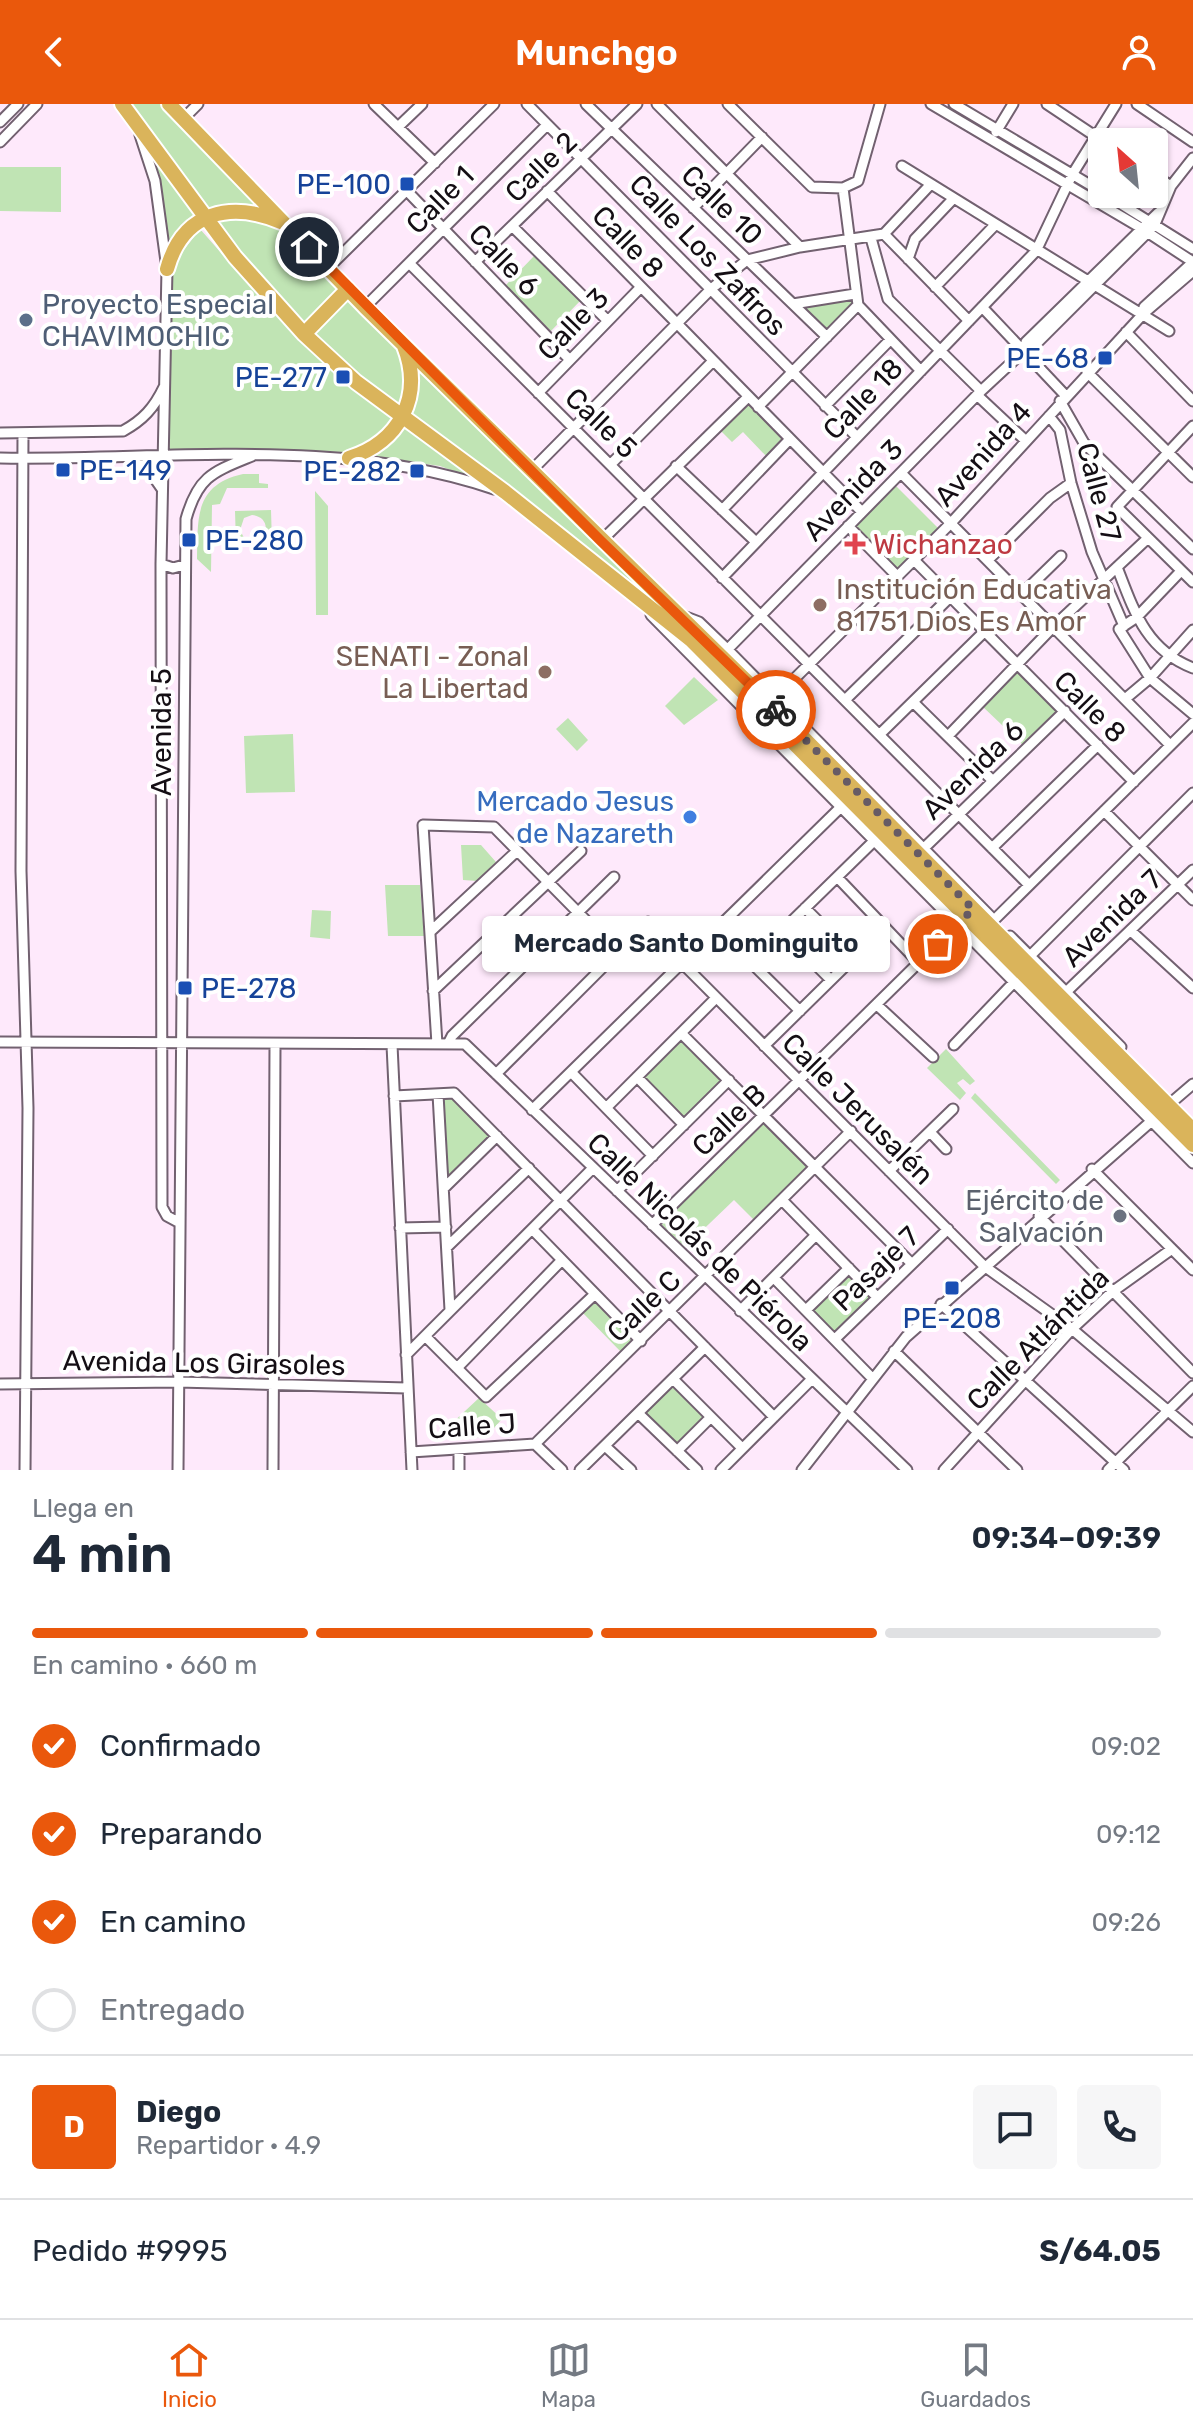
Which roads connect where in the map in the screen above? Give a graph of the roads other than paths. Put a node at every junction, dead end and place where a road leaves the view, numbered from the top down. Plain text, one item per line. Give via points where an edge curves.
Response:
1 (18, 104) edge
2 (37, 104) edge
3 (122, 104) edge
4 (169, 104) edge
5 (198, 104) edge
6 (374, 104) edge
7 (422, 104) edge
8 (494, 104) edge
9 (527, 104) edge
10 (586, 104) edge
11 (637, 104) edge
12 (657, 104) edge
13 (728, 104) edge
14 (880, 104) edge
15 (931, 104) edge
16 (954, 104) edge
17 (1013, 104) edge
18 (1047, 104) edge
19 (1116, 104) edge
20 (1137, 104) edge
21 (1061, 108) edge
22 (183, 119) junction
23 (0, 122) edge
24 (135, 122) junction
25 (547, 125) junction
26 (398, 127) junction
27 (1105, 128) edge
28 (612, 129) junction
29 (998, 129) junction
30 (1088, 129) edge
31 (762, 137) junction
32 (991, 139) junction
33 (0, 142) edge
34 (1193, 142) edge
35 (1088, 155) edge
36 (582, 158) junction
37 (1193, 158) edge
38 (435, 163) junction
39 (902, 166) dead end
40 (727, 174) junction
41 (1070, 180) junction
42 (1168, 184) edge
43 (930, 185) junction
44 (1171, 186) junction
45 (1088, 187) edge
46 (843, 188) junction
47 (547, 191) junction
48 (408, 192) junction
49 (953, 199) junction
50 (693, 208) junction
51 (1123, 208) edge
52 (204, 217) junction
53 (289, 225) junction
54 (512, 226) junction
55 (994, 226) junction
56 (1148, 226) junction
57 (442, 229) junction
58 (884, 234) junction
59 (871, 238) junction
60 (848, 242) junction
61 (800, 247) junction
62 (1193, 249) edge
63 (1036, 251) junction
64 (908, 259) junction
65 (747, 260) junction
66 (475, 262) junction
67 (1193, 262) edge
68 (409, 263) junction
69 (328, 268) junction
70 (167, 269) junction
71 (1193, 271) edge
72 (1090, 284) junction
73 (641, 287) junction
74 (935, 287) junction
75 (348, 289) junction
76 (711, 289) junction
77 (855, 294) junction
78 (793, 304) junction
79 (858, 305) junction
80 (365, 307) junction
81 (982, 307) junction
82 (1144, 313) junction
83 (607, 320) junction
84 (969, 321) junction
85 (676, 324) junction
86 (1169, 331) dead end
87 (1126, 332) junction
88 (304, 334) junction
89 (827, 337) junction
90 (890, 340) junction
91 (402, 342) junction
92 (1025, 350) junction
93 (940, 351) junction
94 (569, 359) junction
95 (713, 361) junction
96 (921, 371) junction
97 (1087, 372) junction
98 (792, 373) junction
99 (165, 384) junction
100 (538, 393) junction
101 (979, 393) junction
102 (748, 397) junction
103 (1063, 398) junction
104 (1193, 401) edge
105 (825, 406) junction
106 (758, 407) junction
107 (1049, 416) junction
108 (403, 418) junction
109 (575, 426) junction
110 (1193, 426) edge
111 (0, 433) edge
112 (23, 433) junction
113 (857, 437) junction
114 (790, 439) junction
115 (1026, 441) junction
116 (1168, 453) junction
117 (124, 456) junction
118 (162, 456) junction
119 (252, 456) junction
120 (0, 458) edge
121 (23, 458) junction
122 (349, 458) junction
123 (611, 464) junction
124 (676, 466) junction
125 (532, 470) junction
126 (823, 473) junction
127 (901, 473) junction
128 (1193, 477) edge
129 (1071, 483) junction
130 (1132, 490) junction
131 (164, 492) junction
132 (505, 492) junction
133 (644, 497) junction
134 (722, 510) junction
135 (862, 512) junction
136 (951, 523) junction
137 (848, 526) junction
138 (1148, 538) junction
139 (601, 541) junction
140 (756, 542) junction
141 (1193, 549) edge
142 (1061, 556) dead end
143 (914, 560) junction
144 (988, 560) junction
145 (161, 564) junction
146 (184, 565) junction
147 (1117, 567) junction
148 (1181, 571) junction
149 (897, 576) junction
150 (722, 578) junction
151 (1102, 581) junction
152 (1193, 582) edge
153 (625, 586) junction
154 (1021, 595) junction
155 (950, 597) junction
156 (759, 617) junction
157 (1137, 617) junction
158 (1124, 626) junction
159 (1053, 627) junction
160 (1193, 630) edge
161 (984, 632) junction
162 (721, 656) junction
163 (1168, 657) junction
164 (810, 664) junction
165 (1018, 664) junction
166 (1193, 668) edge
167 (1150, 678) junction
168 (1125, 699) junction
169 (845, 700) junction
170 (913, 702) junction
171 (769, 705) junction
172 (1065, 711) junction
173 (1193, 714) edge
174 (1193, 723) edge
175 (880, 734) junction
176 (948, 736) junction
177 (1098, 745) junction
178 (1170, 745) junction
179 (993, 781) junction
180 (1134, 782) junction
181 (1193, 793) edge
182 (183, 801) junction
183 (162, 802) junction
184 (845, 803) junction
185 (1104, 811) junction
186 (959, 814) junction
187 (878, 837) junction
188 (1140, 846) junction
189 (992, 848) junction
190 (517, 851) junction
191 (581, 851) dead end
192 (918, 854) junction
193 (1193, 870) edge
194 (614, 877) dead end
195 (837, 877) junction
196 (548, 882) junction
197 (1029, 885) junction
198 (1178, 885) junction
199 (1193, 900) edge
200 (805, 908) junction
201 (577, 912) junction
202 (965, 917) junction
203 (648, 922) dead end
204 (992, 922) junction
205 (885, 927) junction
206 (717, 929) junction
207 (782, 931) junction
208 (1131, 931) junction
209 (430, 932) junction
210 (617, 952) junction
211 (854, 957) junction
212 (750, 962) junction
213 (682, 963) junction
214 (919, 963) junction
215 (1023, 968) junction
216 (831, 980) junction
217 (1193, 988) edge
218 (433, 991) junction
219 (1064, 994) junction
220 (716, 998) junction
221 (877, 1005) junction
222 (800, 1011) junction
223 (681, 1033) junction
224 (0, 1042) edge
225 (26, 1042) junction
226 (160, 1043) junction
227 (182, 1043) junction
228 (442, 1044) junction
229 (392, 1045) junction
230 (954, 1045) dead end
231 (275, 1046) junction
232 (764, 1046) junction
233 (933, 1057) dead end
234 (571, 1072) junction
235 (496, 1074) junction
236 (637, 1077) junction
237 (729, 1080) junction
238 (800, 1082) junction
239 (1193, 1084) edge
240 (1183, 1092) junction
241 (438, 1094) junction
242 (394, 1096) junction
243 (1193, 1102) edge
244 (606, 1108) junction
245 (953, 1109) dead end
246 (532, 1110) junction
247 (1163, 1110) junction
248 (766, 1115) junction
249 (1193, 1121) edge
250 (684, 1125) junction
251 (1193, 1130) edge
252 (851, 1131) junction
253 (930, 1132) junction
254 (497, 1136) junction
255 (1193, 1145) edge
256 (946, 1149) dead end
257 (653, 1156) junction
258 (1193, 1163) edge
259 (815, 1167) junction
260 (529, 1168) junction
261 (593, 1168) junction
262 (1092, 1169) junction
263 (889, 1171) junction
264 (444, 1188) junction
265 (617, 1191) junction
266 (561, 1200) junction
267 (782, 1200) junction
268 (1039, 1216) junction
269 (180, 1223) junction
270 (652, 1225) junction
271 (446, 1227) junction
272 (400, 1228) junction
273 (532, 1229) junction
274 (948, 1229) junction
275 (816, 1235) junction
276 (447, 1247) junction
277 (1172, 1249) junction
278 (562, 1260) junction
279 (912, 1264) junction
280 (984, 1266) junction
281 (849, 1268) junction
282 (1193, 1270) edge
283 (705, 1277) junction
284 (774, 1278) junction
285 (1112, 1292) junction
286 (595, 1294) junction
287 (877, 1297) junction
288 (941, 1304) junction
289 (450, 1310) junction
290 (806, 1310) junction
291 (671, 1311) junction
292 (740, 1311) junction
293 (1072, 1329) junction
294 (425, 1336) junction
295 (835, 1339) junction
296 (641, 1341) junction
297 (705, 1347) junction
298 (894, 1351) junction
299 (406, 1355) junction
300 (457, 1368) junction
301 (1193, 1373) edge
302 (673, 1379) junction
303 (873, 1379) junction
304 (811, 1380) junction
305 (1027, 1381) junction
306 (178, 1382) junction
307 (0, 1384) edge
308 (27, 1384) junction
309 (272, 1385) junction
310 (1193, 1386) edge
311 (407, 1388) junction
312 (1169, 1410) junction
313 (639, 1414) junction
314 (846, 1414) junction
315 (711, 1417) junction
316 (774, 1417) junction
317 (977, 1431) junction
318 (1193, 1432) edge
319 (535, 1444) junction
320 (605, 1446) junction
321 (742, 1448) junction
322 (459, 1450) junction
323 (677, 1451) junction
324 (411, 1452) junction
325 (1116, 1468) edge
326 (25, 1470) edge
327 (178, 1470) edge
328 (273, 1470) edge
329 (412, 1470) edge
330 (459, 1470) edge
331 (562, 1470) edge
332 (580, 1470) edge
333 (631, 1470) edge
334 (697, 1470) edge
335 (721, 1470) edge
336 (802, 1470) edge
337 (907, 1470) edge
338 (944, 1470) edge
339 (1017, 1470) edge

1 - 23 street
2 - 33 street
3 - 24 highway
4 - 22 highway
5 - 22 street
6 - 26 street
7 - 26 street
8 - 38 street
9 - 25 street, Calle Los Zafiros
10 - 28 street, Calle 10
11 - 28 street, Calle 2
12 - 40 street
13 - 31 street
14 - 46 street via 858,181
15 - 32 street
16 - 29 street
17 - 29 street
18 - 21 street
19 - 27 street
20 - 34 street
21 - 30 street
22 - 53 highway
24 - 52 highway
24 - 70 street, Avenida 5 via 155,181
25 - 36 street, Calle Los Zafiros
25 - 57 street, Calle 1
26 - 38 street
28 - 36 street, Calle 2
28 - 50 street, Calle 10
29 - 32 street
29 - 41 street
31 - 40 street
31 - 46 street via 812,187
32 - 41 street
35 - 41 street
36 - 47 street, Calle 2
36 - 76 street, Calle Los Zafiros
37 - 44 street
38 - 48 street
39 - 43 street
40 - 50 street
40 - 61 street
41 - 45 street
41 - 56 street
41 - 63 street
42 - 44 street
43 - 49 street
43 - 58 street
44 - 56 street, Avenida 3
46 - 60 street
47 - 54 street, Calle 2
47 - 73 street, Calle 8
48 - 57 street, Calle 6
48 - 69 street
49 - 55 street
49 - 64 street via 915,239
50 - 65 street, Calle 10
51 - 56 street
52 - 53 highway via 250,210
52 - 70 highway via 179,240
52 - 88 highway
53 - 69 highway
54 - 66 street, Calle 2
54 - 83 street
55 - 63 street
55 - 74 street
56 - 62 street
56 - 67 street
56 - 72 street, Avenida 3
57 - 66 street, Calle 6
57 - 68 street, Calle 1
58 - 59 street
58 - 64 street
59 - 60 street
59 - 93 street via 888,299
60 - 61 street
60 - 77 street
61 - 65 street
63 - 72 street
63 - 81 street, Calle 18
64 - 74 street
65 - 76 street
65 - 78 street, Calle 10
66 - 94 street, Calle 6
67 - 82 street via 1144,307
68 - 80 street, Calle 1
68 - 100 street, Calle 5
69 - 75 highway
70 - 99 street, Avenida 5
71 - 82 street
72 - 82 street
72 - 92 street, Avenida 3
73 - 83 street, Calle 3
73 - 85 street, Calle 8
74 - 84 street
75 - 80 highway
75 - 88 highway
76 - 85 street
76 - 98 street, Calle Los Zafiros
77 - 78 street
77 - 79 street
78 - 89 street, Calle 10
79 - 89 street
79 - 90 street
80 - 91 highway
81 - 84 street, Calle 18
81 - 92 street
82 - 86 street
82 - 87 street, Avenida 4
83 - 94 street, Calle 3
84 - 93 street, Calle 18
85 - 95 street, Calle 8
85 - 109 street
87 - 97 street, Avenida 4
87 - 104 street
88 - 108 highway
89 - 98 street
90 - 96 street
90 - 105 street
91 - 108 highway via 412,380
91 - 125 highway
92 - 101 street, Avenida 3
92 - 103 street
93 - 96 street, Calle 18
93 - 101 street
94 - 100 street, Calle 3
95 - 102 street, Calle 8
95 - 123 street
96 - 113 street, Calle 18
97 - 103 street, Avenida 4
97 - 116 street
98 - 105 street, Calle Los Zafiros
98 - 106 street
99 - 112 street via 154,406 123,431
99 - 118 street, Avenida 5
100 - 109 street, Calle 5
101 - 115 street
101 - 127 street, Avenida 3
102 - 106 street, Calle 8
102 - 124 street
103 - 107 street, Avenida 4
103 - 130 street via 1084,443
105 - 113 street, Calle Los Zafiros
106 - 114 street, Calle 8
107 - 115 street, Avenida 4
107 - 129 street, Calle 27 via 1060,430
108 - 122 highway via 380,444
108 - 132 highway
109 - 123 street, Calle 5
109 - 125 street
110 - 116 street
111 - 112 street
112 - 121 street
113 - 126 street, Calle 18
114 - 126 street, Calle 8
114 - 134 street
115 - 136 street, Avenida 4
116 - 128 street
116 - 130 street
117 - 118 street
117 - 121 street
117 - 131 street via 148,469
118 - 119 street
118 - 131 street, Avenida 5
119 - 122 street
119 - 146 street, Avenida 5 via 217,470 193,493
120 - 121 street
121 - 225 street via 21,871
122 - 132 street via 441,471
123 - 133 street, Calle 5
124 - 133 street
124 - 134 street
125 - 139 highway
126 - 135 street, Calle 8
126 - 140 street, Calle 18
127 - 135 street, Avenida 3
127 - 136 street
129 - 144 street
129 - 151 street, Calle 27
130 - 138 street via 1117,507
130 - 141 street
131 - 145 street, Avenida 5
132 - 153 highway
133 - 139 street
133 - 150 street, Calle 5
134 - 140 street
135 - 137 street, Avenida 3
136 - 143 street, Avenida 4
136 - 144 street
137 - 149 street
137 - 156 street, Avenida 3
138 - 147 street
138 - 148 street
139 - 162 highway
140 - 150 street, Calle 18
142 - 154 street
143 - 149 street, Avenida 4
143 - 155 street, Calle 8
144 - 154 street
145 - 146 street
145 - 183 street, Avenida 5
146 - 182 street, Avenida 5
147 - 151 street
147 - 157 street
148 - 152 street
148 - 157 street
149 - 164 street, Avenida 4
150 - 156 street, Calle 5
151 - 158 street, Calle 27
151 - 159 street
153 - 162 highway
153 - 184 street
154 - 159 street
155 - 161 street, Calle 8
155 - 169 street
156 - 162 street, Avenida 3
156 - 164 street, Calle 5
157 - 158 street
157 - 163 street
158 - 167 street, Calle 27 via 1119,629
159 - 165 street
159 - 168 street
160 - 163 street
161 - 165 street, Calle 8
161 - 170 street
162 - 171 highway
163 - 166 street
163 - 167 street
164 - 169 street, Calle 5
164 - 171 street, Avenida 4
165 - 172 street, Calle 8
165 - 176 street
167 - 168 street
167 - 173 street, Calle 27
168 - 178 street
169 - 175 street, Calle 5
170 - 175 street
170 - 176 street
171 - 184 highway
171 - 192 highway
172 - 177 street, Calle 8
172 - 179 street, Avenida 6
174 - 178 street
175 - 186 street, Calle 5
176 - 179 street
177 - 180 street, Calle 8
177 - 189 street
178 - 180 street
179 - 186 street, Avenida 6
180 - 185 street
181 - 188 street
182 - 183 street
182 - 227 street, Avenida 5
183 - 226 street, Avenida 5
184 - 187 highway
184 - 206 street
185 - 188 street
185 - 197 street
186 - 189 street, Calle 5
186 - 192 street, Avenida 6
187 - 192 highway
187 - 195 street
187 - 202 street
188 - 198 street
188 - 215 street
189 - 197 street, Calle 5
190 - 196 street
190 - 209 street
190 - 209 street via 494,827 423,825
191 - 196 street
192 - 202 highway
192 - 204 street
193 - 198 street, Avenida 7
194 - 201 street
195 - 200 street
195 - 205 street
196 - 201 street
196 - 218 street
197 - 204 street
198 - 199 street
198 - 208 street, Avenida 7
200 - 207 street
200 - 211 street
201 - 210 street
201 - 228 street
202 - 204 highway
202 - 214 street, Calle B
202 - 215 highway
203 - 210 street
204 - 215 highway
205 - 211 street
205 - 214 street
206 - 212 street
206 - 213 street
207 - 212 street
207 - 216 street
208 - 217 street
208 - 219 street, Avenida 7
209 - 218 street
210 - 235 street
211 - 216 street
212 - 222 street
213 - 220 street, Calle Jerusalén
213 - 234 street
214 - 221 street, Calle B
215 - 219 highway
215 - 230 street
215 - 247 highway
216 - 222 street
218 - 228 street
219 - 247 highway
220 - 223 street
220 - 232 street, Calle Jerusalén
221 - 233 street
221 - 238 street, Calle B
222 - 232 street
223 - 236 street
223 - 237 street
224 - 225 street
225 - 226 street
225 - 308 street
226 - 227 street
226 - 269 street, Avenida 5 via 162,1207
227 - 231 street
227 - 269 street, Avenida 5
228 - 229 street
228 - 235 street, Calle Nicolás de Piérola via 465,1044
229 - 231 street
229 - 242 street
231 - 309 street
232 - 238 street, Calle Jerusalén
234 - 244 street
234 - 246 street
235 - 246 street, Calle Nicolás de Piérola
236 - 244 street
236 - 250 street
237 - 248 street
237 - 250 street
238 - 248 street, Calle B
238 - 252 street, Calle Jerusalén
239 - 240 street
240 - 243 street
240 - 247 street
241 - 242 street
241 - 254 street via 454,1093
241 - 264 street
242 - 272 street
244 - 257 street
245 - 253 street
246 - 261 street, Calle Nicolás de Piérola
247 - 249 street
247 - 251 highway
247 - 255 highway
247 - 258 street
247 - 262 street
248 - 259 street
248 - 270 street, Calle B
250 - 257 street
252 - 259 street, Calle C
252 - 263 street, Calle Jerusalén
253 - 256 street
253 - 263 street
254 - 260 street
254 - 264 street
257 - 265 street
259 - 267 street, Calle C
259 - 279 street
260 - 266 street
260 - 276 street
261 - 265 street, Calle Nicolás de Piérola
261 - 266 street
262 - 268 street
262 - 277 street
263 - 274 street, Calle Jerusalén
264 - 271 street
265 - 270 street, Calle Nicolás de Piérola
266 - 273 street
266 - 291 street
267 - 275 street
267 - 283 street, Calle C
268 - 280 street
268 - 285 street
269 - 306 street, Avenida 5
270 - 283 street, Calle Nicolás de Piérola
271 - 272 street
271 - 276 street
272 - 299 street
273 - 278 street
273 - 289 street
274 - 279 street, Pasaje 7
274 - 280 street, Calle Jerusalén
275 - 281 street
275 - 284 street
276 - 289 street
277 - 282 street
277 - 285 street, Calle Atlántida
278 - 286 street
278 - 300 street
279 - 287 street, Pasaje 7
280 - 288 street
280 - 293 street, Calle Jerusalén
281 - 287 street
281 - 290 street
283 - 291 street, Calle C
283 - 292 street, Calle Nicolás de Piérola
284 - 290 street
284 - 292 street
285 - 293 street, Calle Atlántida
285 - 301 street
286 - 296 street
286 - 300 street via 486,1397
287 - 295 street, Pasaje 7
288 - 298 street
288 - 305 street
289 - 294 street
290 - 295 street
291 - 296 street, Calle C
291 - 297 street
292 - 304 street, Calle Nicolás de Piérola
293 - 305 street, Calle Atlántida
293 - 312 street, Calle Jerusalén
294 - 299 street
294 - 300 street
295 - 303 street
296 - 319 street, Calle C
297 - 302 street
297 - 316 street
298 - 303 street
298 - 317 street
299 - 311 street
302 - 313 street
302 - 315 street
303 - 314 street
304 - 314 street, Calle Nicolás de Piérola
304 - 316 street
305 - 317 street, Calle Atlántida
305 - 325 street
306 - 308 street, Avenida Los Girasoles
306 - 309 street, Avenida Los Girasoles
306 - 327 street, Avenida 5
307 - 308 street, Avenida Los Girasoles
308 - 326 street
309 - 311 street, Avenida Los Girasoles
309 - 328 street
310 - 312 street
311 - 324 street
312 - 318 street, Calle Jerusalén
312 - 325 street
313 - 320 street
313 - 323 street
314 - 336 street
314 - 337 street, Calle Nicolás de Piérola
315 - 321 street
315 - 323 street
316 - 321 street
317 - 338 street, Calle Atlántida
317 - 339 street
319 - 322 street, Calle J
319 - 331 street
320 - 332 street
320 - 333 street
321 - 335 street
322 - 324 street, Calle J
322 - 330 street
323 - 334 street
324 - 329 street

